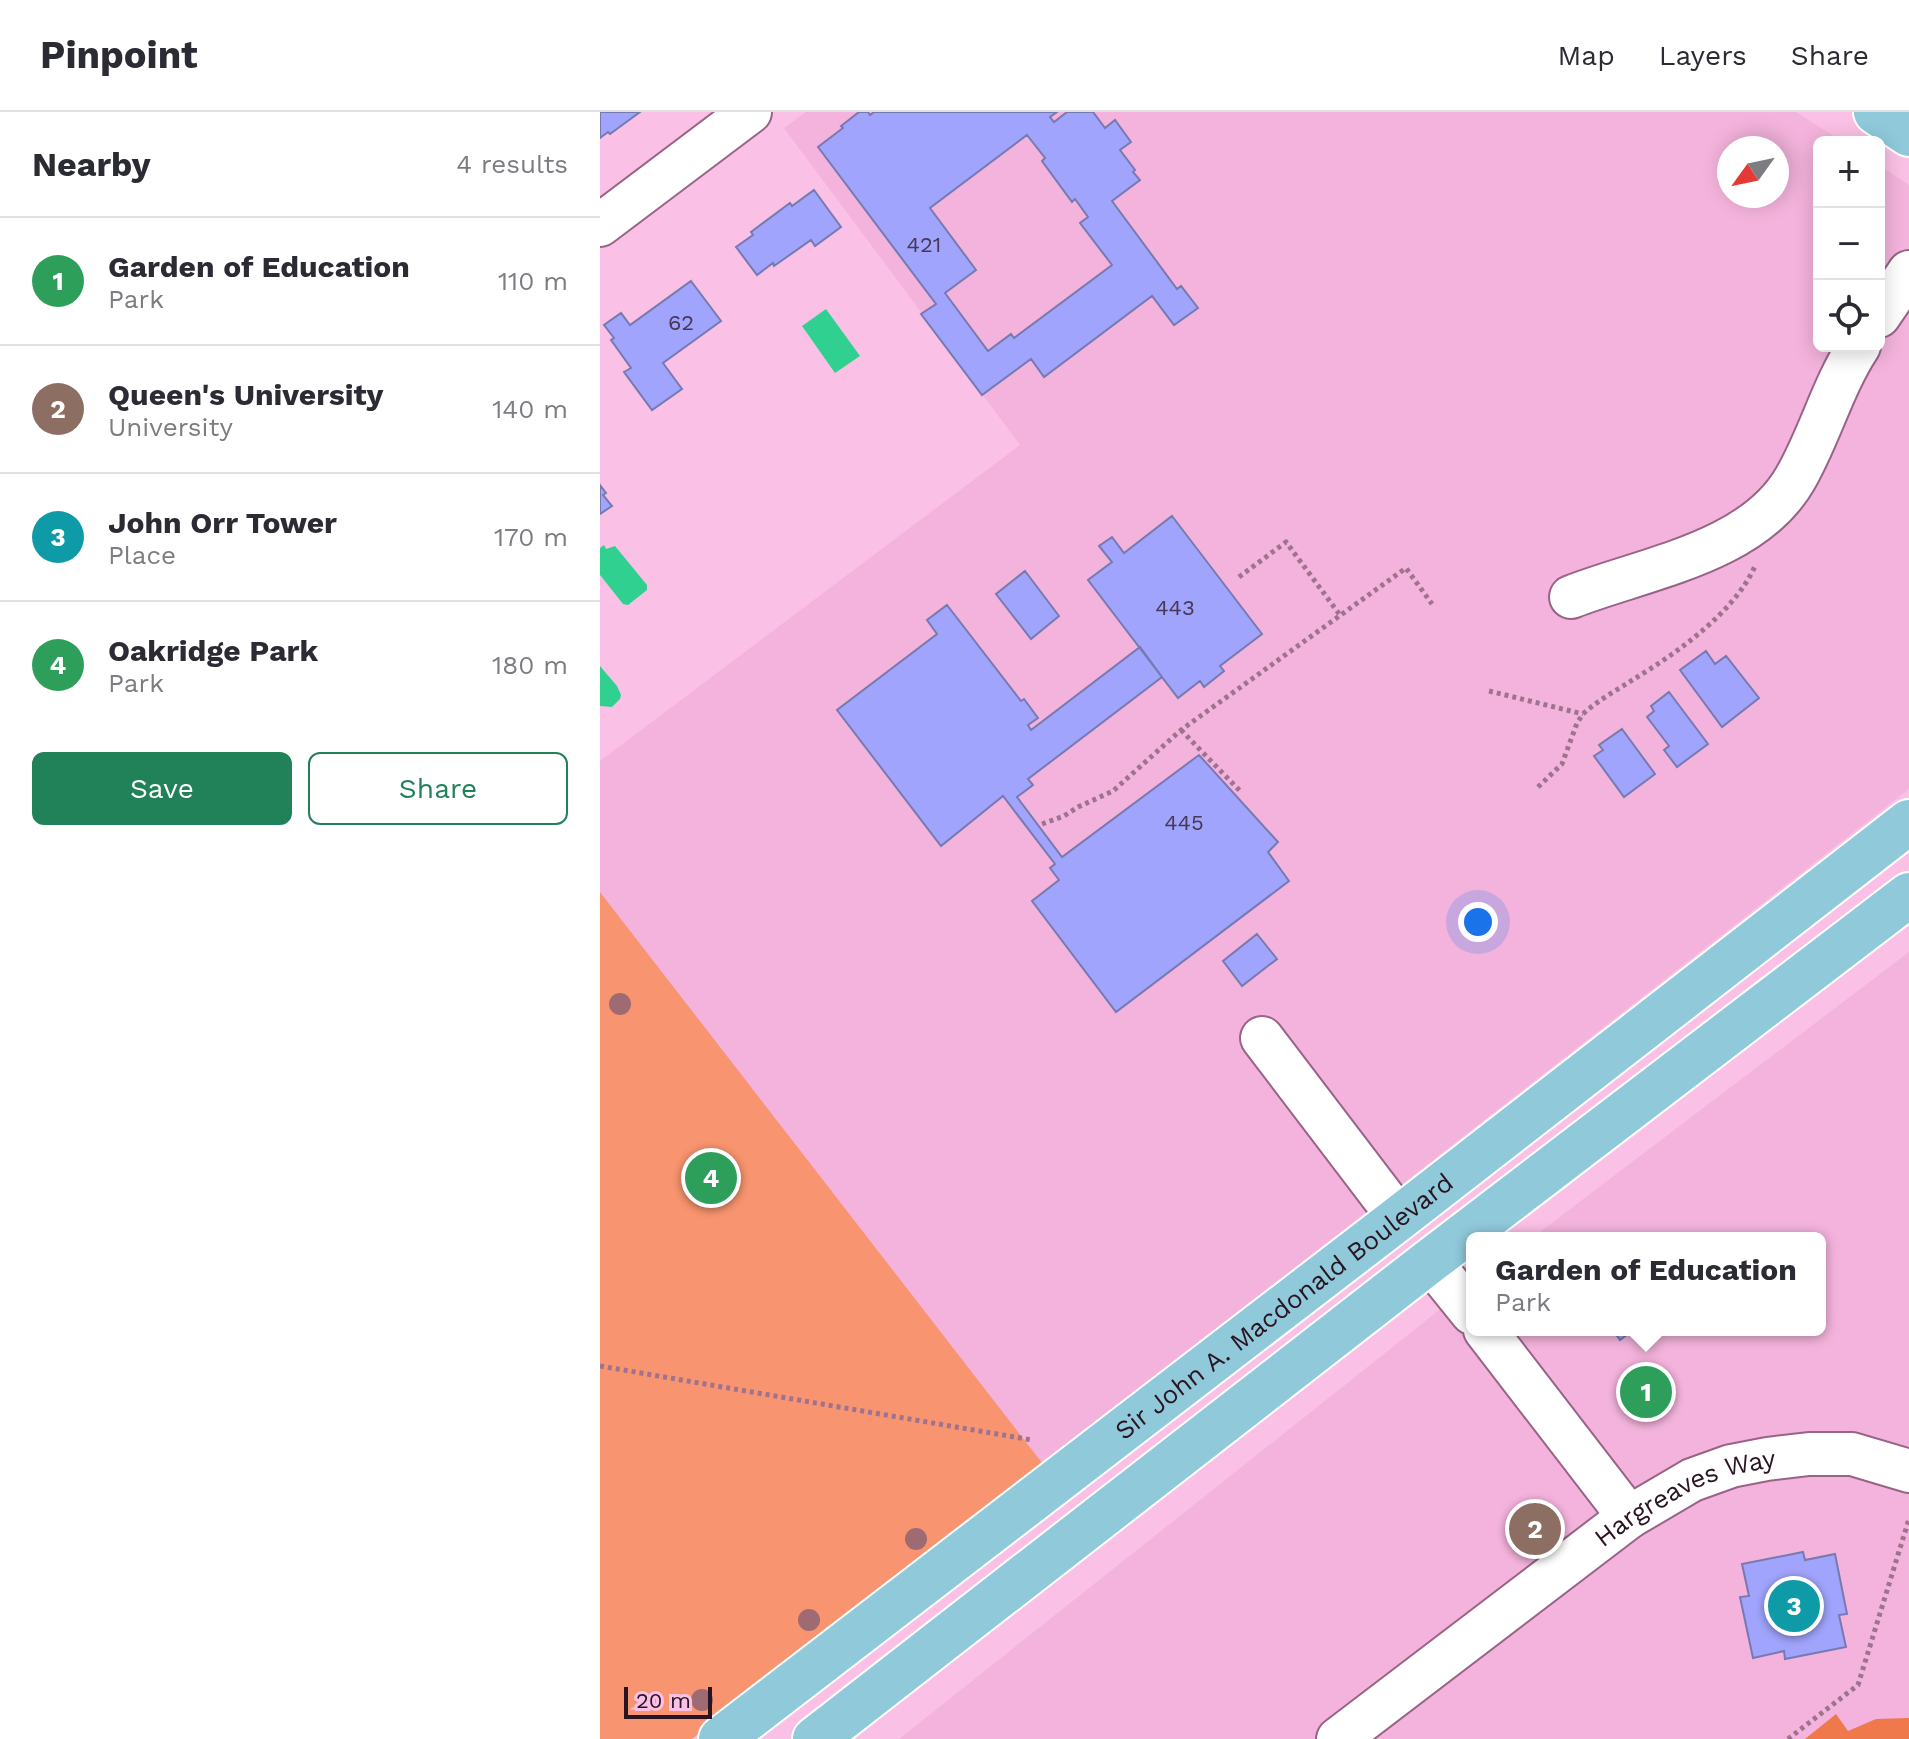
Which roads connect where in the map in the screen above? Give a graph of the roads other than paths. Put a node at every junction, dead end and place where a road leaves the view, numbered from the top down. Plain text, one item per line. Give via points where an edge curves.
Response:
1 (750, 112) edge
2 (1876, 112) edge
3 (1909, 134) edge
4 (600, 225) edge
5 (1909, 272) edge
6 (1885, 307) edge
7 (1856, 352) edge
8 (1571, 597) dead end
9 (1909, 822) edge
10 (1909, 895) edge
11 (1262, 1038) dead end
12 (1399, 1218) junction
13 (1468, 1232) edge
14 (1466, 1234) edge
15 (1430, 1261) junction
16 (1466, 1306) edge
17 (1490, 1336) edge
18 (1909, 1471) edge
19 (1629, 1517) junction
20 (721, 1739) edge
21 (815, 1739) edge
22 (1338, 1739) edge

1 - 4 street
2 - 3 main road
5 - 6 street
7 - 8 street via 1815,442 1777,504 1717,545
9 - 12 main road, Sir John A. Macdonald Boulevard
10 - 13 main road, Sir John A. Macdonald Boulevard
11 - 12 street
12 - 20 main road, Sir John A. Macdonald Boulevard
14 - 15 main road, Sir John A. Macdonald Boulevard
15 - 16 street
15 - 21 main road, Sir John A. Macdonald Boulevard
17 - 19 street
18 - 19 street, Hargreaves Way via 1852,1454 1767,1459 1692,1480
19 - 22 street, Hargreaves Way

